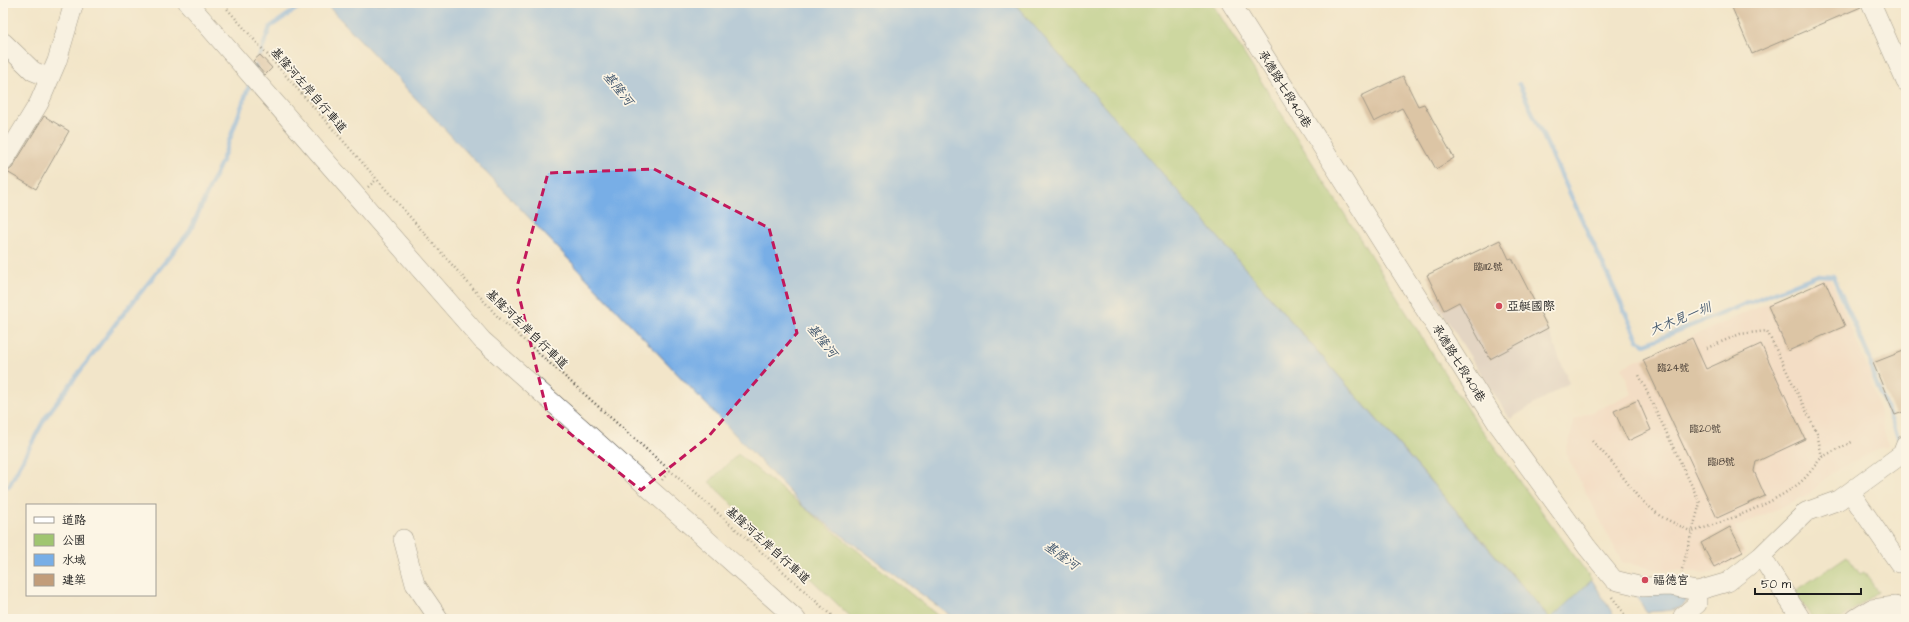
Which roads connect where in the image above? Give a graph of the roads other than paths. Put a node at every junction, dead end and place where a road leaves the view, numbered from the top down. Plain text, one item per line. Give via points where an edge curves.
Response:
1 (74, 3) edge
2 (188, 3) edge
3 (1231, 3) edge
4 (1871, 3) edge
5 (3, 42) edge
6 (50, 78) junction
7 (1906, 82) edge
8 (3, 162) edge
9 (1906, 444) edge
10 (1850, 492) junction
11 (403, 539) dead end
12 (1761, 556) junction
13 (1899, 563) dead end
14 (1697, 591) junction
15 (1906, 618) edge
16 (439, 619) edge
17 (796, 619) edge
18 (1683, 619) edge
19 (1801, 619) edge
20 (1855, 619) edge

1 - 6 street
2 - 17 street via 482,340
3 - 14 street, 承德路七段401巷 via 1497,423 1587,547 1614,580 1643,587 1670,586
4 - 7 street
5 - 6 street via 33,71
6 - 8 street via 39,103
9 - 10 street, 承德路七段401巷 via 1902,454
10 - 12 street, 承德路七段401巷 via 1839,500 1806,512
10 - 13 street
11 - 16 street via 415,584
12 - 14 street, 承德路七段401巷 via 1728,582
12 - 19 street
14 - 18 street via 1697,604 1683,616
15 - 20 street via 1895,606 1871,609

